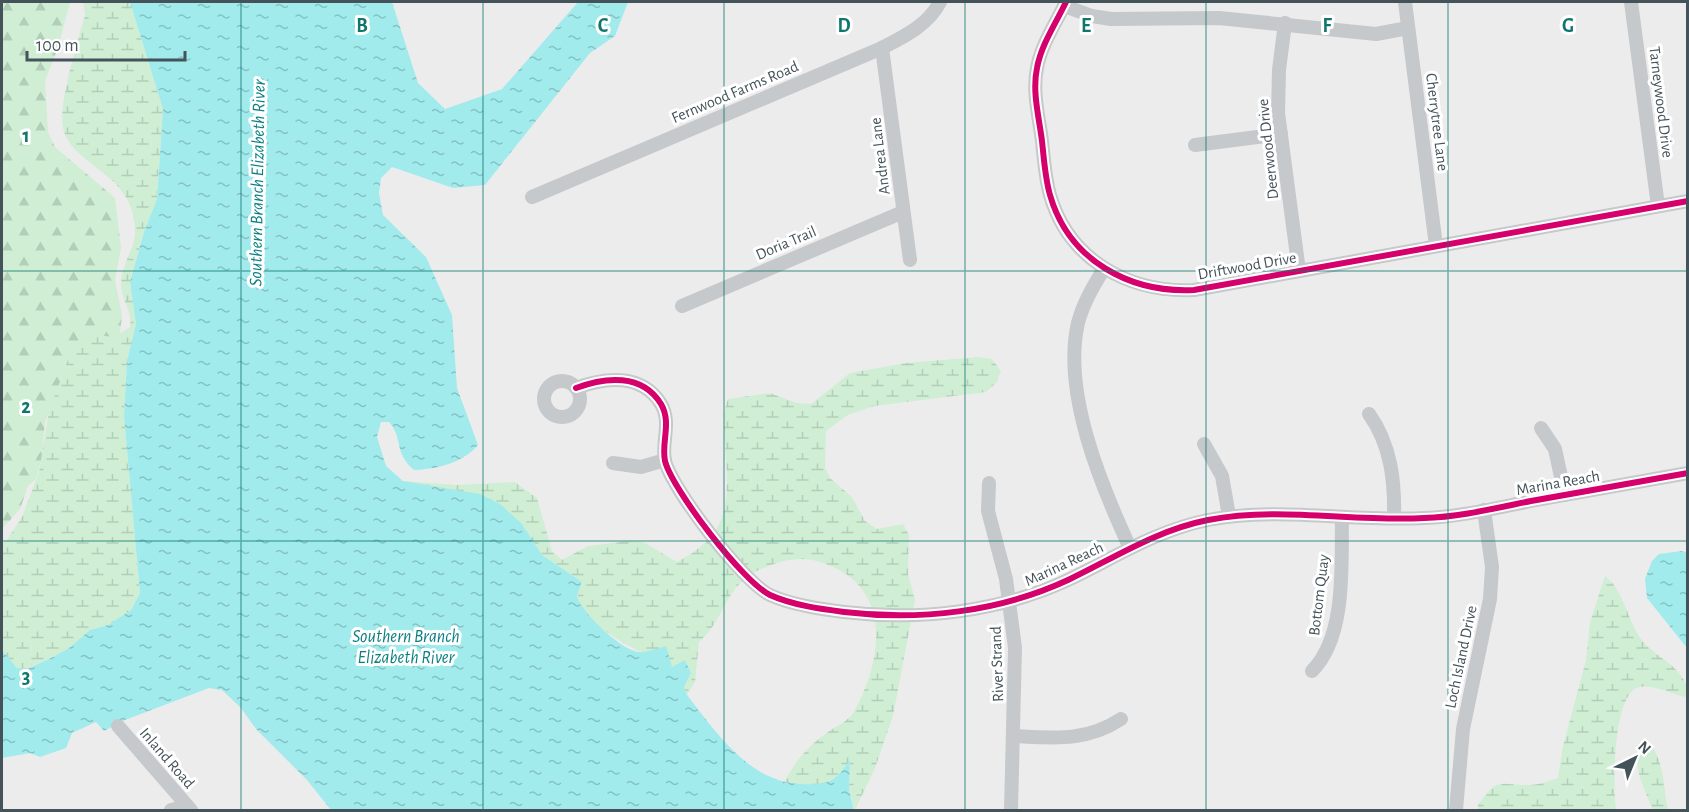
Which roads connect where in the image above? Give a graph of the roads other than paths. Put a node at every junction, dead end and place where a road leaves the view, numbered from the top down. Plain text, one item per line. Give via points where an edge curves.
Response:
1 (940, 2) edge
2 (1405, 2) edge
3 (1631, 2) edge
4 (1065, 4) edge
5 (1285, 23) junction
6 (1408, 28) junction
7 (882, 48) junction
8 (1281, 134) junction
9 (1195, 145) dead end
10 (532, 197) dead end
11 (1688, 201) edge
12 (1658, 206) junction
13 (903, 212) junction
14 (1436, 246) junction
15 (910, 260) dead end
16 (1104, 269) junction
17 (1299, 271) junction
18 (682, 306) dead end
19 (576, 388) dead end
20 (1369, 414) dead end
21 (1541, 428) dead end
22 (1204, 444) dead end
23 (665, 460) junction
24 (613, 463) dead end
25 (1688, 473) edge
26 (989, 483) dead end
27 (1565, 495) junction
28 (1484, 510) junction
29 (1229, 516) junction
30 (1342, 517) junction
31 (1394, 518) junction
32 (1130, 548) junction
33 (1010, 601) junction
34 (1312, 672) dead end
35 (1121, 719) dead end
36 (118, 726) dead end
37 (1014, 736) junction
38 (189, 808) edge
39 (171, 810) edge
40 (1011, 810) edge
41 (1456, 810) edge

1 - 7 street, Fernwood Farms Road via 914,31
2 - 6 street, Cherrytree Lane
3 - 12 street, Tarneywood Drive
4 - 5 street via 1092,16 1111,19 1218,18
4 - 16 street, Driftwood Drive via 1041,51 1037,69 1036,98 1046,172 1061,222 1080,248
5 - 6 street via 1376,34
5 - 8 street, Deerwood Drive via 1278,91
6 - 14 street, Cherrytree Lane
7 - 10 street, Fernwood Farms Road
7 - 13 street, Andrea Lane
8 - 9 street
8 - 17 street, Deerwood Drive
11 - 12 street, Driftwood Drive
12 - 14 street, Driftwood Drive
13 - 15 street, Andrea Lane
13 - 18 street, Doria Trail
14 - 17 street, Driftwood Drive
16 - 17 street, Driftwood Drive via 1144,287 1173,291
16 - 32 street via 1089,292 1078,323 1075,368 1095,465
19 - 23 street, Marina Reach via 597,380 621,379 651,393 665,414
20 - 31 street via 1382,432 1388,453
21 - 27 street via 1555,449
22 - 29 street via 1222,476
23 - 24 street via 641,467
23 - 33 street, Marina Reach via 681,491 713,536 741,570 769,594 847,612 944,612
25 - 27 street, Marina Reach
26 - 33 street, River Strand via 988,510
27 - 28 street, Marina Reach
28 - 31 street, Marina Reach via 1444,517
28 - 41 street, Loch Island Drive via 1491,583 1463,729
29 - 30 street, Marina Reach
29 - 32 street, Marina Reach via 1187,525
30 - 31 street, Marina Reach
30 - 34 street, Bottom Quay via 1334,636
32 - 33 street, Marina Reach via 1068,579
33 - 37 street, River Strand via 1016,674
35 - 37 street via 1102,732 1082,736
36 - 38 street, Inland Road
37 - 40 street, River Strand
38 - 39 street

